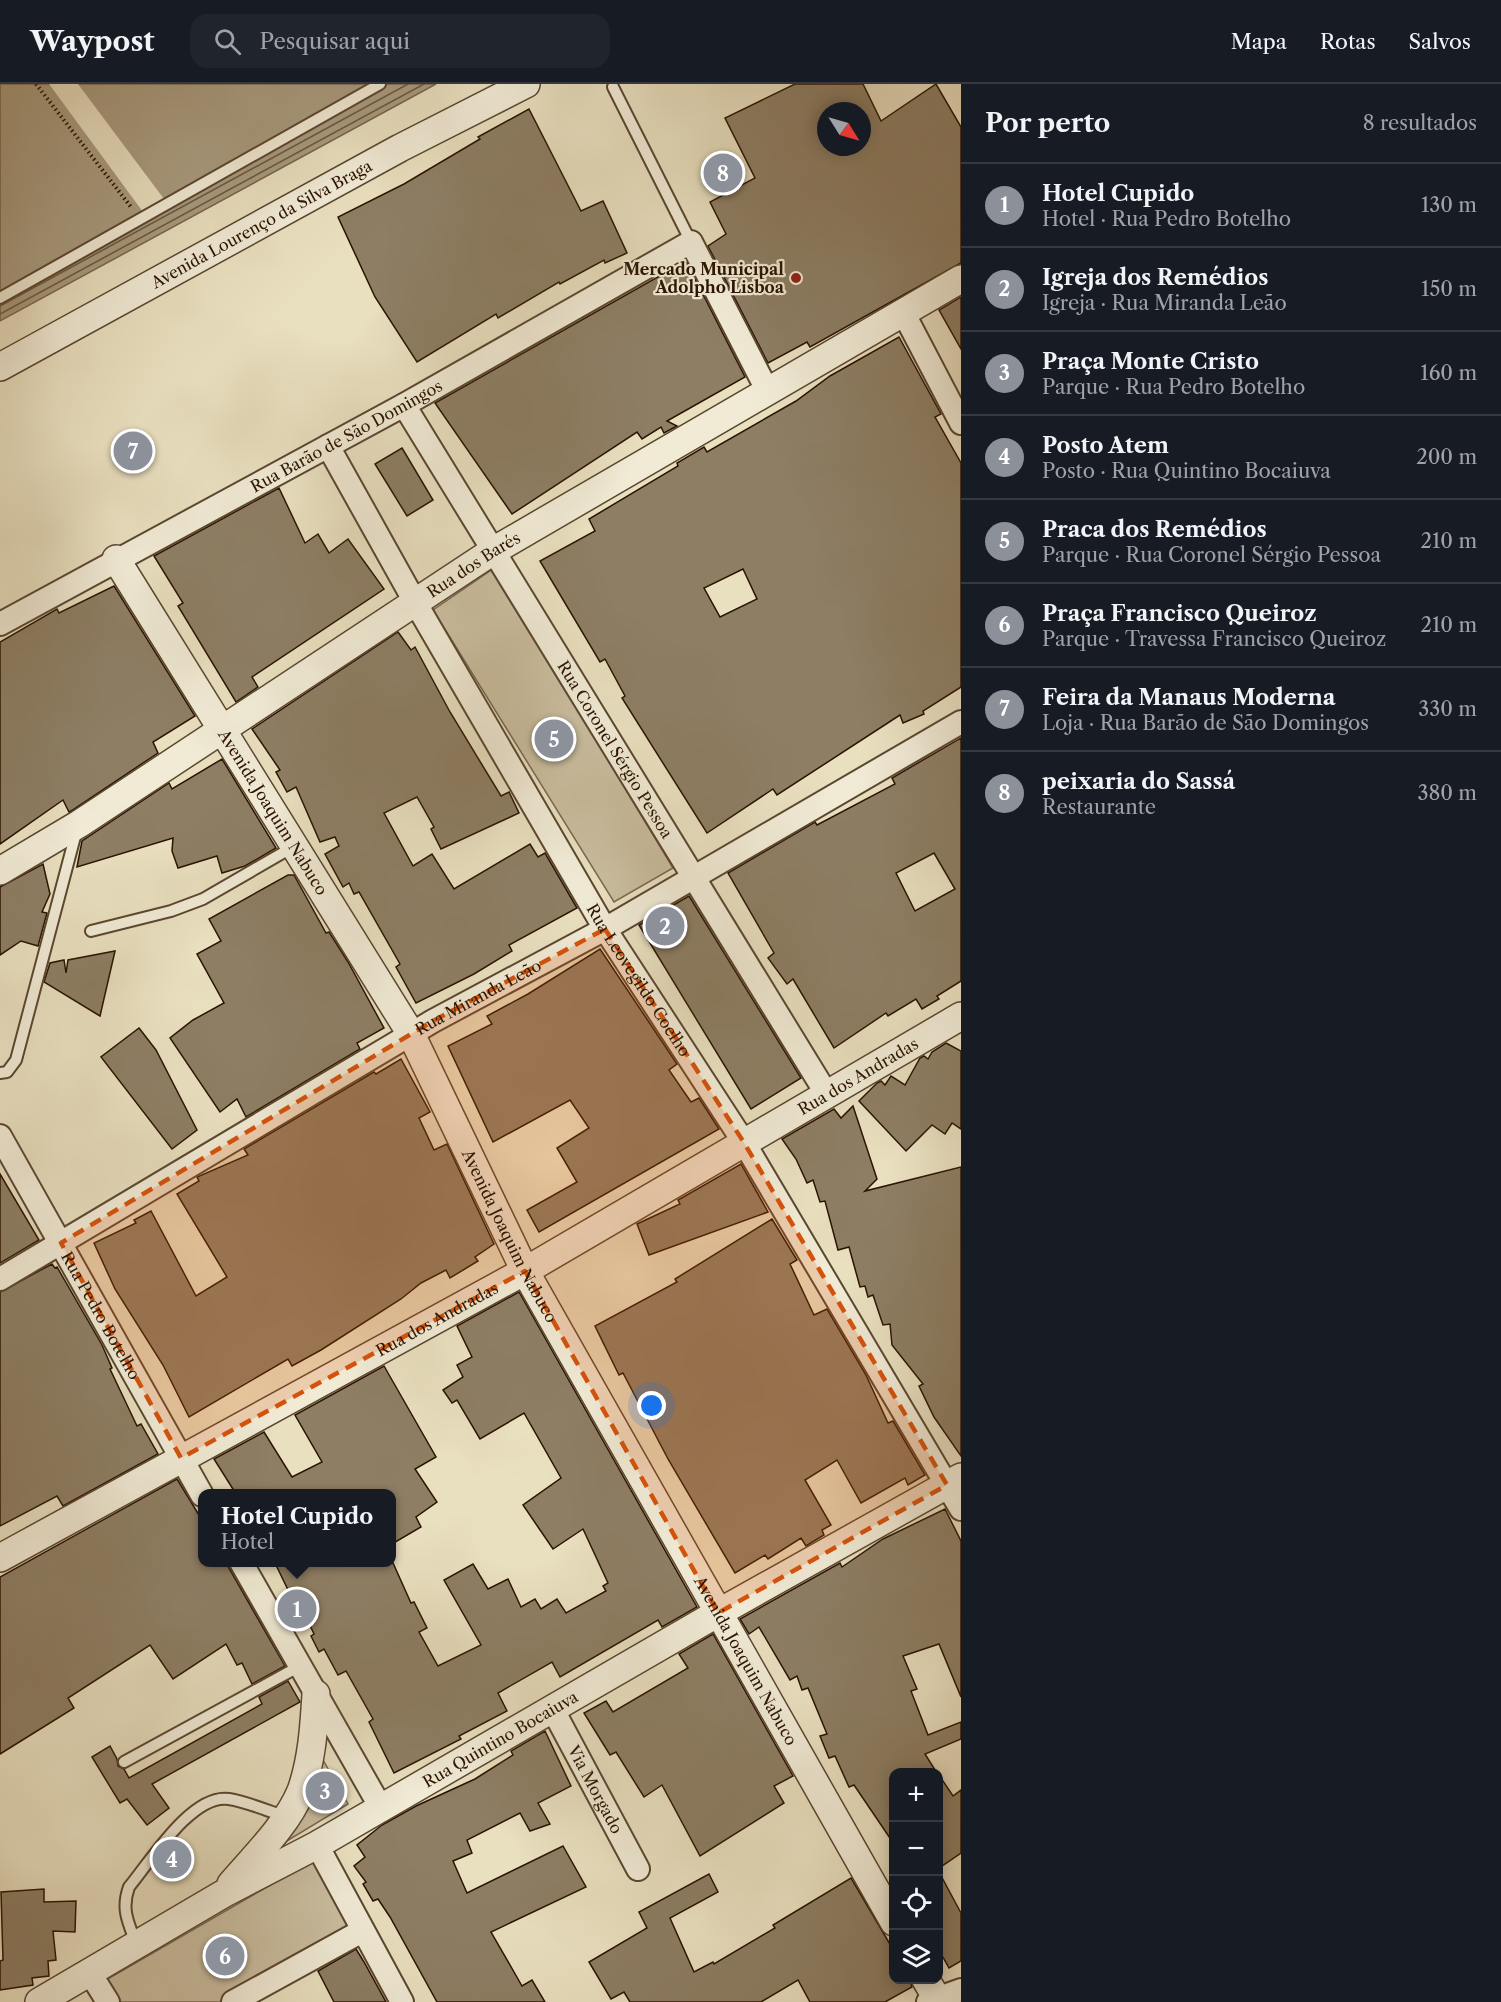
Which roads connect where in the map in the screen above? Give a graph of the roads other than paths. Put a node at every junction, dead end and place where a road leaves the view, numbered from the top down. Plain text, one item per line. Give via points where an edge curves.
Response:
1 (379, 84) edge
2 (526, 84) edge
3 (613, 87) dead end
4 (692, 242) junction
5 (961, 279) edge
6 (0, 298) edge
7 (903, 312) junction
8 (0, 367) edge
9 (767, 390) junction
10 (404, 405) junction
11 (961, 423) edge
12 (328, 446) junction
13 (493, 551) junction
14 (116, 559) junction
15 (415, 602) junction
16 (0, 624) edge
17 (961, 722) edge
18 (221, 730) junction
19 (79, 824) junction
20 (293, 847) junction
21 (0, 871) edge
22 (693, 876) junction
23 (605, 929) junction
24 (91, 931) dead end
25 (961, 1016) edge
26 (411, 1034) junction
27 (0, 1073) edge
28 (826, 1093) junction
29 (0, 1136) edge
30 (743, 1141) junction
31 (61, 1242) junction
32 (525, 1271) junction
33 (0, 1279) edge
34 (182, 1458) junction
35 (954, 1481) edge
36 (199, 1489) edge
37 (961, 1509) edge
38 (0, 1558) edge
39 (243, 1567) edge
40 (718, 1613) junction
41 (300, 1665) junction
42 (316, 1694) junction
43 (553, 1710) junction
44 (124, 1762) dead end
45 (381, 1809) junction
46 (286, 1817) junction
47 (317, 1845) junction
48 (638, 1869) dead end
49 (223, 1894) junction
50 (889, 1913) edge
51 (362, 1931) junction
52 (138, 1946) junction
53 (90, 1972) junction
54 (39, 2002) edge
55 (108, 2002) edge
56 (233, 2002) edge
57 (402, 2002) edge

1 - 6 lane
2 - 8 street, Avenida Lourenço da Silva Braga via 400,148
3 - 4 lane
4 - 9 street
4 - 10 street, Rua Barão de São Domingos
5 - 7 street, Rua dos Barés
7 - 9 street, Rua dos Barés
7 - 11 street
9 - 13 street, Rua dos Barés
10 - 12 street, Rua Barão de São Domingos
10 - 13 street, Rua Coronel Sérgio Pessoa
12 - 14 street, Rua Barão de São Domingos
12 - 15 street, Rua Leovegildo Coelho
13 - 15 street, Rua dos Barés
13 - 22 street, Rua Coronel Sérgio Pessoa
14 - 16 street, Rua Barão de São Domingos
14 - 18 street, Avenida Joaquim Nabuco
15 - 18 street, Rua dos Barés
15 - 23 street, Rua Leovegildo Coelho
17 - 22 street, Rua Miranda Leão
18 - 19 street, Rua dos Barés
18 - 20 street, Avenida Joaquim Nabuco
19 - 21 street, Rua dos Barés
19 - 27 lane via 16,1060 7,1072
20 - 24 lane via 203,899
20 - 26 street, Avenida Joaquim Nabuco
22 - 23 street, Rua Miranda Leão
22 - 28 street, Rua Coronel Sérgio Pessoa
23 - 26 street, Rua Miranda Leão
23 - 30 street, Rua Leovegildo Coelho
25 - 28 street, Rua dos Andradas
26 - 31 street, Rua Miranda Leão
26 - 32 street, Avenida Joaquim Nabuco
28 - 30 street, Rua dos Andradas
29 - 31 street, Rua Pedro Botelho
30 - 32 street, Rua dos Andradas
30 - 35 street, Rua Leovegildo Coelho
31 - 33 street, Rua Miranda Leão
31 - 34 street, Rua Pedro Botelho
32 - 34 street, Rua dos Andradas
32 - 40 street, Avenida Joaquim Nabuco
34 - 36 street, Rua Pedro Botelho
34 - 38 street, Rua dos Andradas
35 - 37 street, Rua Leovegildo Coelho
35 - 40 street, Rua Quintino Bocaiuva
39 - 41 street
40 - 43 street, Rua Quintino Bocaiuva
40 - 50 street, Avenida Joaquim Nabuco
41 - 42 street
41 - 44 lane
42 - 45 street
42 - 46 street via 308,1765 300,1792
43 - 45 street, Rua Quintino Bocaiuva
43 - 48 street, Via Morgado
45 - 47 street, Rua Quintino Bocaiuva
46 - 49 street
46 - 52 lane via 227,1798 189,1814 129,1887 125,1913
47 - 49 street, Rua Quintino Bocaiuva
47 - 51 street
49 - 52 street, Rua Quintino Bocaiuva
51 - 56 street
51 - 57 street
52 - 53 street, Rua Quintino Bocaiuva
53 - 54 street, Rua Quintino Bocaiuva
53 - 55 street

